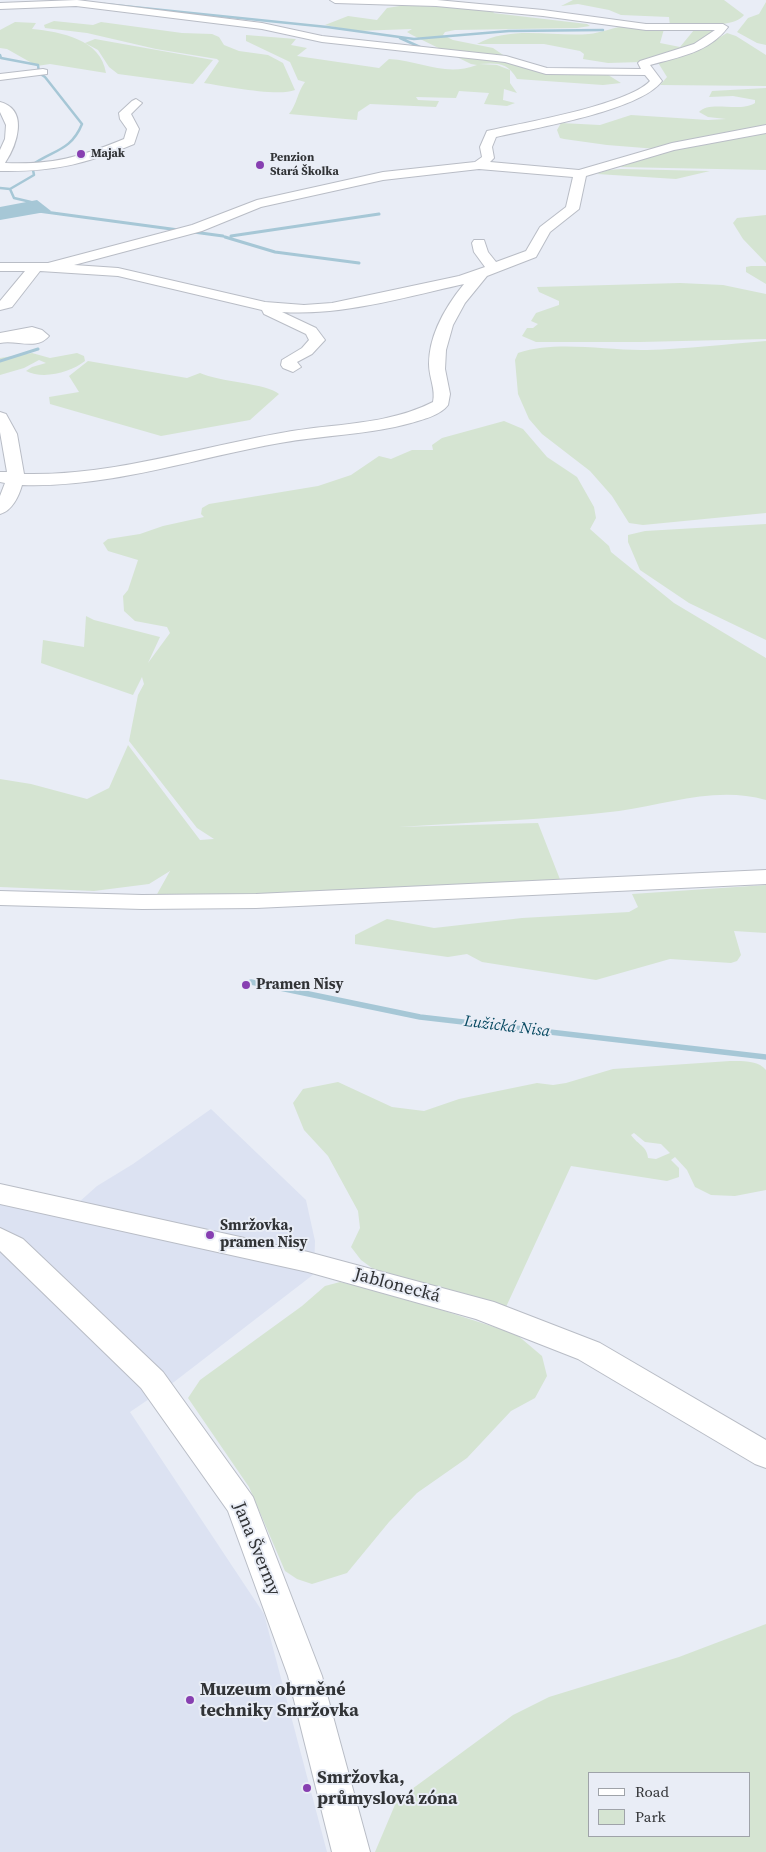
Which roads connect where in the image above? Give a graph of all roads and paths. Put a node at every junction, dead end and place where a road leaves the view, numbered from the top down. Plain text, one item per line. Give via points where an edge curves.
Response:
1 (120, 0) edge
2 (335, 0) edge
3 (85, 4) junction
4 (0, 6) edge
5 (43, 72) dead end
6 (648, 72) junction
7 (0, 77) edge
8 (136, 103) dead end
9 (0, 106) edge
10 (766, 129) edge
11 (0, 161) edge
12 (480, 165) junction
13 (0, 167) edge
14 (36, 168) junction
15 (92, 169) dead end
16 (580, 174) junction
17 (479, 243) dead end
18 (0, 267) edge
19 (42, 267) junction
20 (478, 276) junction
21 (0, 306) edge
22 (265, 306) junction
23 (293, 367) dead end
24 (0, 417) edge
25 (8, 478) edge
26 (0, 509) edge
27 (766, 877) edge
28 (0, 898) edge
29 (0, 1194) edge
30 (0, 1238) edge
31 (766, 1455) edge
32 (351, 1852) edge

1 - 3 street
2 - 6 street via 436,3 646,27 723,27 718,35 697,47 644,63
3 - 4 street
3 - 6 street via 262,26 322,39 506,59 546,71
5 - 7 street
6 - 12 street via 656,81 631,98 560,119 491,134 486,147 488,158
8 - 14 street via 125,113 133,129 130,141 91,157
9 - 11 street via 11,117 13,125 11,139
10 - 16 street via 672,147
12 - 16 street
12 - 19 street via 383,176 257,204 198,228
13 - 14 street
14 - 15 street
16 - 20 street via 572,209 545,230 531,254
17 - 20 street
18 - 19 street
19 - 21 street via 8,304
19 - 22 street via 118,272
20 - 22 street via 332,307
20 - 25 street via 450,314 444,329 437,362 444,394 440,405 423,414 398,422 280,438 108,475 29,481
22 - 23 street via 277,316 311,332 317,340 307,351 290,360
24 - 25 street via 7,426 17,469
25 - 26 street via 9,499
27 - 28 street via 256,901
29 - 31 street, Jablonecká via 308,1262 484,1310 589,1351
30 - 32 street, Jana Švermy via 13,1246 152,1380 242,1506 305,1676

